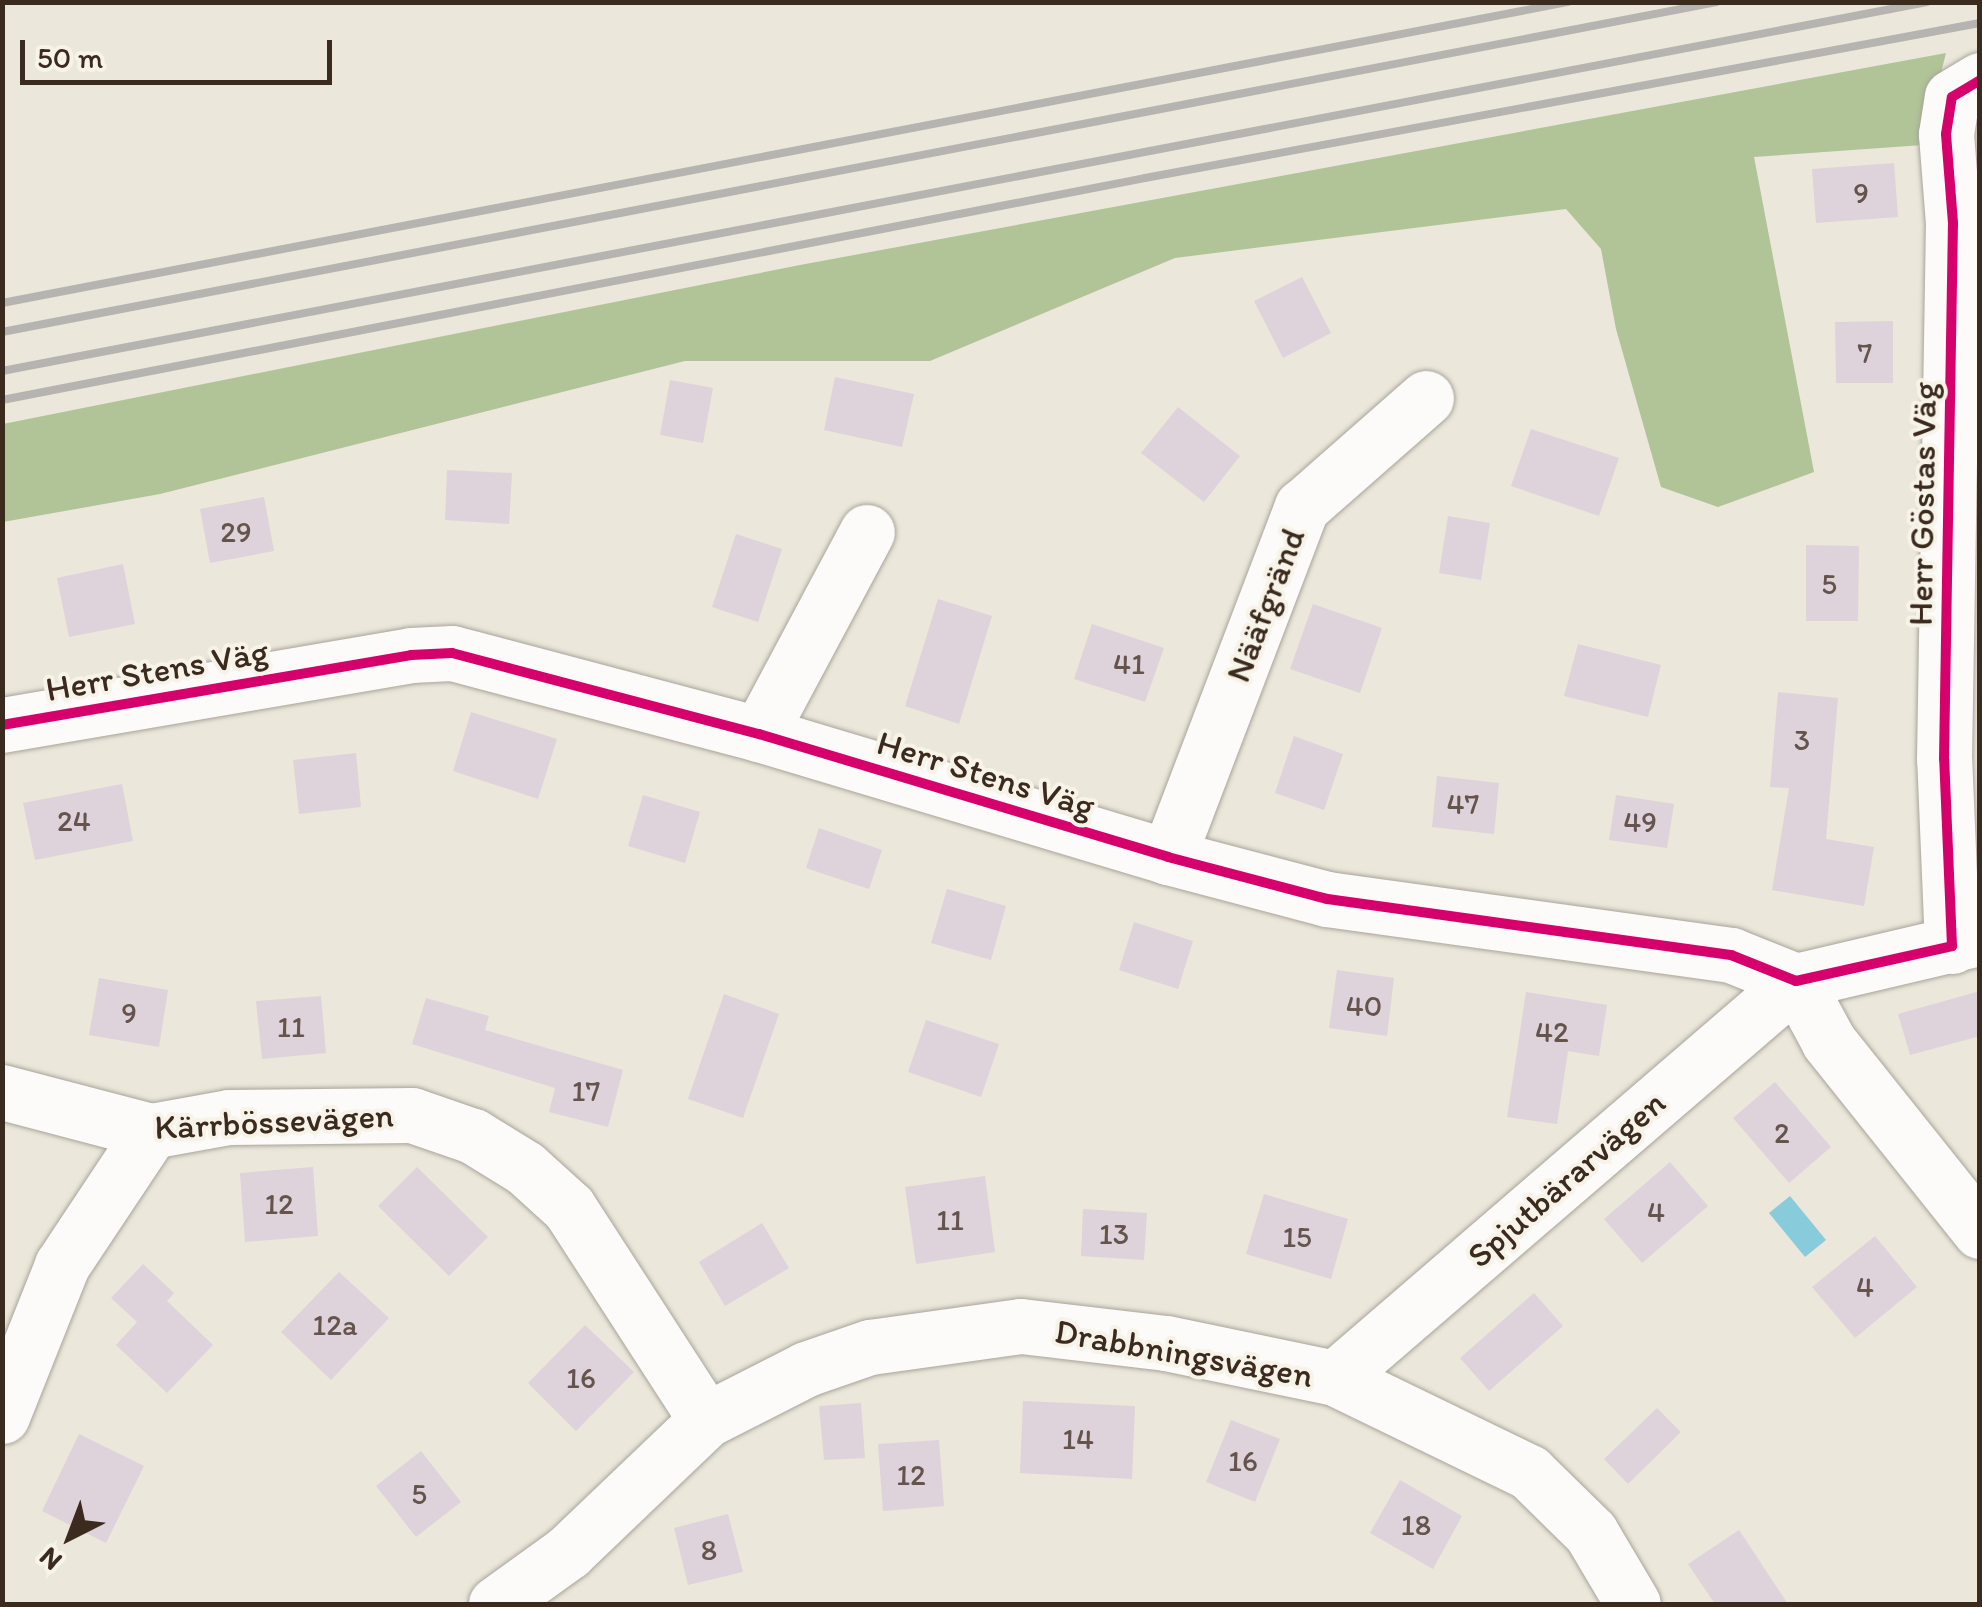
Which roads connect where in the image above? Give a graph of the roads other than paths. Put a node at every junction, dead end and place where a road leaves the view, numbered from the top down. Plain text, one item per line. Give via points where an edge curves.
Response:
1 (1980, 80) edge
2 (1426, 398) dead end
3 (866, 532) dead end
4 (2, 724) edge
5 (759, 734) junction
6 (1168, 857) junction
7 (1966, 942) edge
8 (1796, 980) junction
9 (2, 1092) edge
10 (151, 1131) junction
11 (1980, 1231) edge
12 (1336, 1378) junction
13 (2, 1416) edge
14 (706, 1420) junction
15 (496, 1604) edge
16 (1633, 1604) edge

1 - 7 street, Herr Göstas Väg via 1952,98 1946,134 1953,224 1944,759
2 - 6 street, Nääfgränd via 1302,507
3 - 5 street
4 - 5 street, Herr Stens Väg via 452,653
5 - 6 street, Herr Stens Väg
6 - 8 street, Herr Stens Väg via 1327,899 1731,955
7 - 8 street
8 - 11 street via 1829,1042
8 - 12 street, Spjutbärarvägen
9 - 10 street, Kärrbössevägen
10 - 13 street via 62,1265
10 - 14 street, Kärrbössevägen via 229,1117 375,1114 412,1115 473,1136 570,1208
12 - 14 street, Drabbningsvägen via 1166,1343 1021,1326 870,1347 806,1370
12 - 16 street, Drabbningsvägen via 1529,1472 1591,1533
14 - 15 street, Drabbningsvägen via 568,1552

